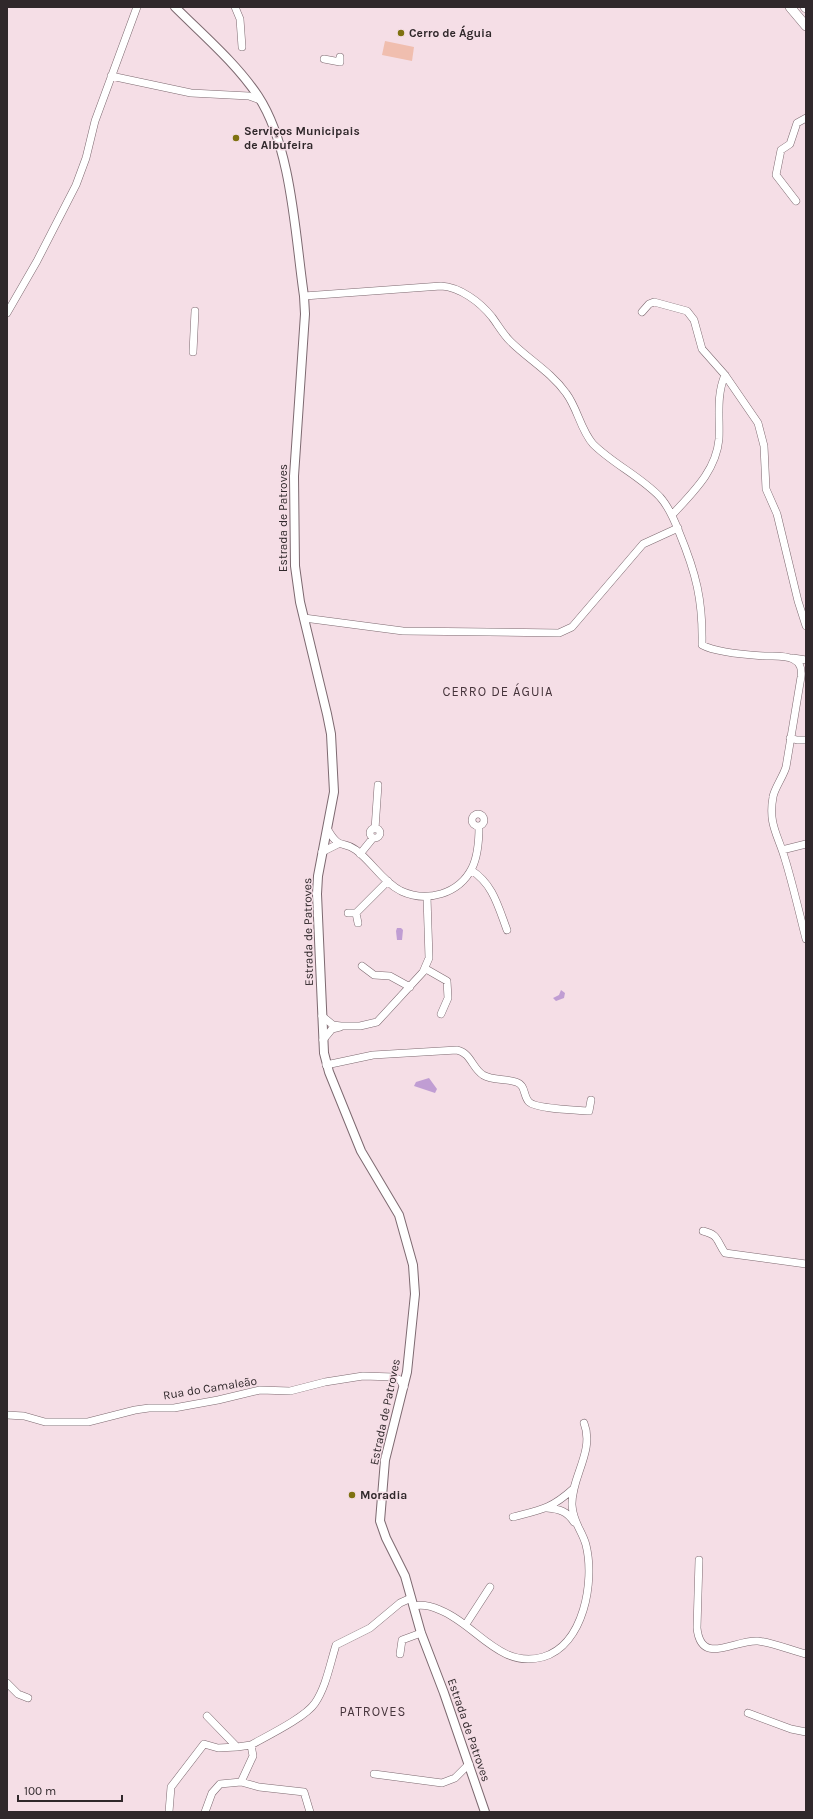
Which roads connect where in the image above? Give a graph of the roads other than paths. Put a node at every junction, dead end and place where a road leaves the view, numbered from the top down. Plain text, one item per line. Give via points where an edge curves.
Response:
1 (138, 7) edge
2 (175, 7) edge
3 (235, 7) edge
4 (790, 7) edge
5 (806, 26) edge
6 (242, 47) dead end
7 (340, 57) dead end
8 (324, 59) dead end
9 (111, 76) junction
10 (248, 82) junction
11 (242, 96) junction
12 (260, 100) junction
13 (806, 118) edge
14 (796, 201) dead end
15 (304, 296) junction
16 (195, 311) dead end
17 (642, 312) dead end
18 (7, 313) edge
19 (194, 352) dead end
20 (725, 375) junction
21 (672, 515) junction
22 (678, 528) junction
23 (304, 618) junction
24 (806, 626) edge
25 (786, 657) junction
26 (806, 659) edge
27 (801, 676) junction
28 (790, 738) junction
29 (806, 740) edge
30 (378, 785) dead end
31 (479, 826) dead end
32 (328, 830) junction
33 (338, 844) junction
34 (806, 844) edge
35 (782, 850) junction
36 (322, 852) junction
37 (360, 854) junction
38 (471, 870) junction
39 (388, 881) junction
40 (427, 897) junction
41 (348, 913) dead end
42 (356, 913) junction
43 (358, 923) dead end
44 (507, 930) dead end
45 (806, 939) edge
46 (362, 966) dead end
47 (426, 969) junction
48 (410, 987) junction
49 (441, 1014) dead end
50 (322, 1016) junction
51 (341, 1026) junction
52 (323, 1040) junction
53 (326, 1065) junction
54 (591, 1100) dead end
55 (703, 1230) dead end
56 (806, 1264) edge
57 (407, 1372) junction
58 (394, 1377) junction
59 (404, 1386) junction
60 (7, 1415) edge
61 (584, 1423) dead end
62 (573, 1489) junction
63 (547, 1508) junction
64 (513, 1517) dead end
65 (575, 1523) junction
66 (700, 1560) dead end
67 (490, 1587) dead end
68 (412, 1602) junction
69 (466, 1624) junction
70 (421, 1633) junction
71 (400, 1654) dead end
72 (806, 1654) edge
73 (7, 1683) edge
74 (28, 1698) dead end
75 (748, 1713) dead end
76 (207, 1716) dead end
77 (806, 1732) edge
78 (251, 1745) junction
79 (237, 1746) junction
80 (469, 1764) junction
81 (374, 1774) dead end
82 (242, 1782) junction
83 (169, 1812) edge
84 (205, 1812) edge
85 (310, 1812) edge
86 (485, 1812) edge

1 - 9 street
2 - 10 street, Estrada de Patroves
3 - 6 street via 240,19
4 - 5 main road
7 - 8 street via 340,62
9 - 11 street via 191,93
9 - 18 street via 94,121 86,158 76,185
10 - 11 street via 247,92
10 - 12 street, Estrada de Patroves
11 - 12 street
12 - 15 street, Estrada de Patroves via 273,130 286,175
13 - 14 street via 797,123 790,144 781,150 776,174
15 - 21 street via 441,286 456,289 470,297 491,315 510,341 548,373 567,394 586,436 600,450 660,496
15 - 23 street, Estrada de Patroves via 293,540 296,584
16 - 19 street
17 - 20 street via 651,302 687,311 694,320 702,350
20 - 21 street via 719,395 719,438 716,455 708,474
20 - 24 street via 758,423 762,436 766,489 777,514
21 - 22 street
22 - 23 street via 643,544 572,627 559,633 409,632
22 - 25 street via 697,579 703,620 702,644 707,648
23 - 32 street, Estrada de Patroves via 331,734 334,792
25 - 26 street
25 - 27 street via 799,664
26 - 27 street
27 - 28 street
28 - 29 street
28 - 35 street via 786,767 773,795 772,805 772,827
30 - 37 street via 375,829 380,835 373,838
31 - 38 street via 478,847
32 - 33 street
32 - 36 street, Estrada de Patroves
33 - 36 street
33 - 37 street via 355,849
34 - 35 street
35 - 45 street
36 - 50 street, Estrada de Patroves via 317,894
37 - 39 street
38 - 40 street via 455,888
38 - 44 street via 487,883 498,903
39 - 40 street via 400,891
39 - 42 street
40 - 47 street via 429,958
41 - 42 street
42 - 43 street
46 - 48 street via 374,975 390,976
47 - 48 street
47 - 49 street via 447,980 448,998
48 - 51 street via 377,1022 360,1026
50 - 51 street via 333,1025
50 - 52 street, Estrada de Patroves
51 - 52 street via 332,1029
52 - 53 street, Estrada de Patroves
53 - 54 street via 373,1055 457,1050 470,1058 488,1078 520,1084 526,1098 533,1105 589,1111
53 - 57 street, Estrada de Patroves via 361,1151 391,1199 406,1233 413,1265 415,1294
55 - 56 street via 717,1237 725,1252
57 - 58 street
57 - 59 street, Estrada de Patroves
58 - 59 street
58 - 60 street, Rua do Camaleão via 352,1377 290,1391 260,1390 174,1408 128,1411 88,1422 46,1422 24,1416
59 - 68 street, Estrada de Patroves via 385,1460 380,1521 402,1567
61 - 62 street via 588,1432 587,1447
62 - 63 street
62 - 65 street
63 - 64 street
63 - 65 street via 559,1509
65 - 69 street via 586,1544 590,1571 586,1603 575,1629 558,1649 533,1659 512,1657 502,1653
66 - 72 street via 697,1628 698,1638 702,1644 709,1649 717,1649 756,1641
67 - 69 street
68 - 69 street via 433,1607
68 - 70 street, Estrada de Patroves
68 - 78 street via 400,1603 370,1628 336,1646 315,1704 297,1718
70 - 71 street via 402,1640
70 - 80 street, Estrada de Patroves
73 - 74 street via 18,1694
75 - 77 street
76 - 79 street
78 - 79 street
78 - 82 street via 252,1756
79 - 83 street via 218,1748 204,1744 171,1787
80 - 81 street via 455,1778 442,1783
80 - 86 street, Estrada de Patroves
82 - 84 street via 220,1784 212,1793
82 - 85 street via 259,1787 304,1792

